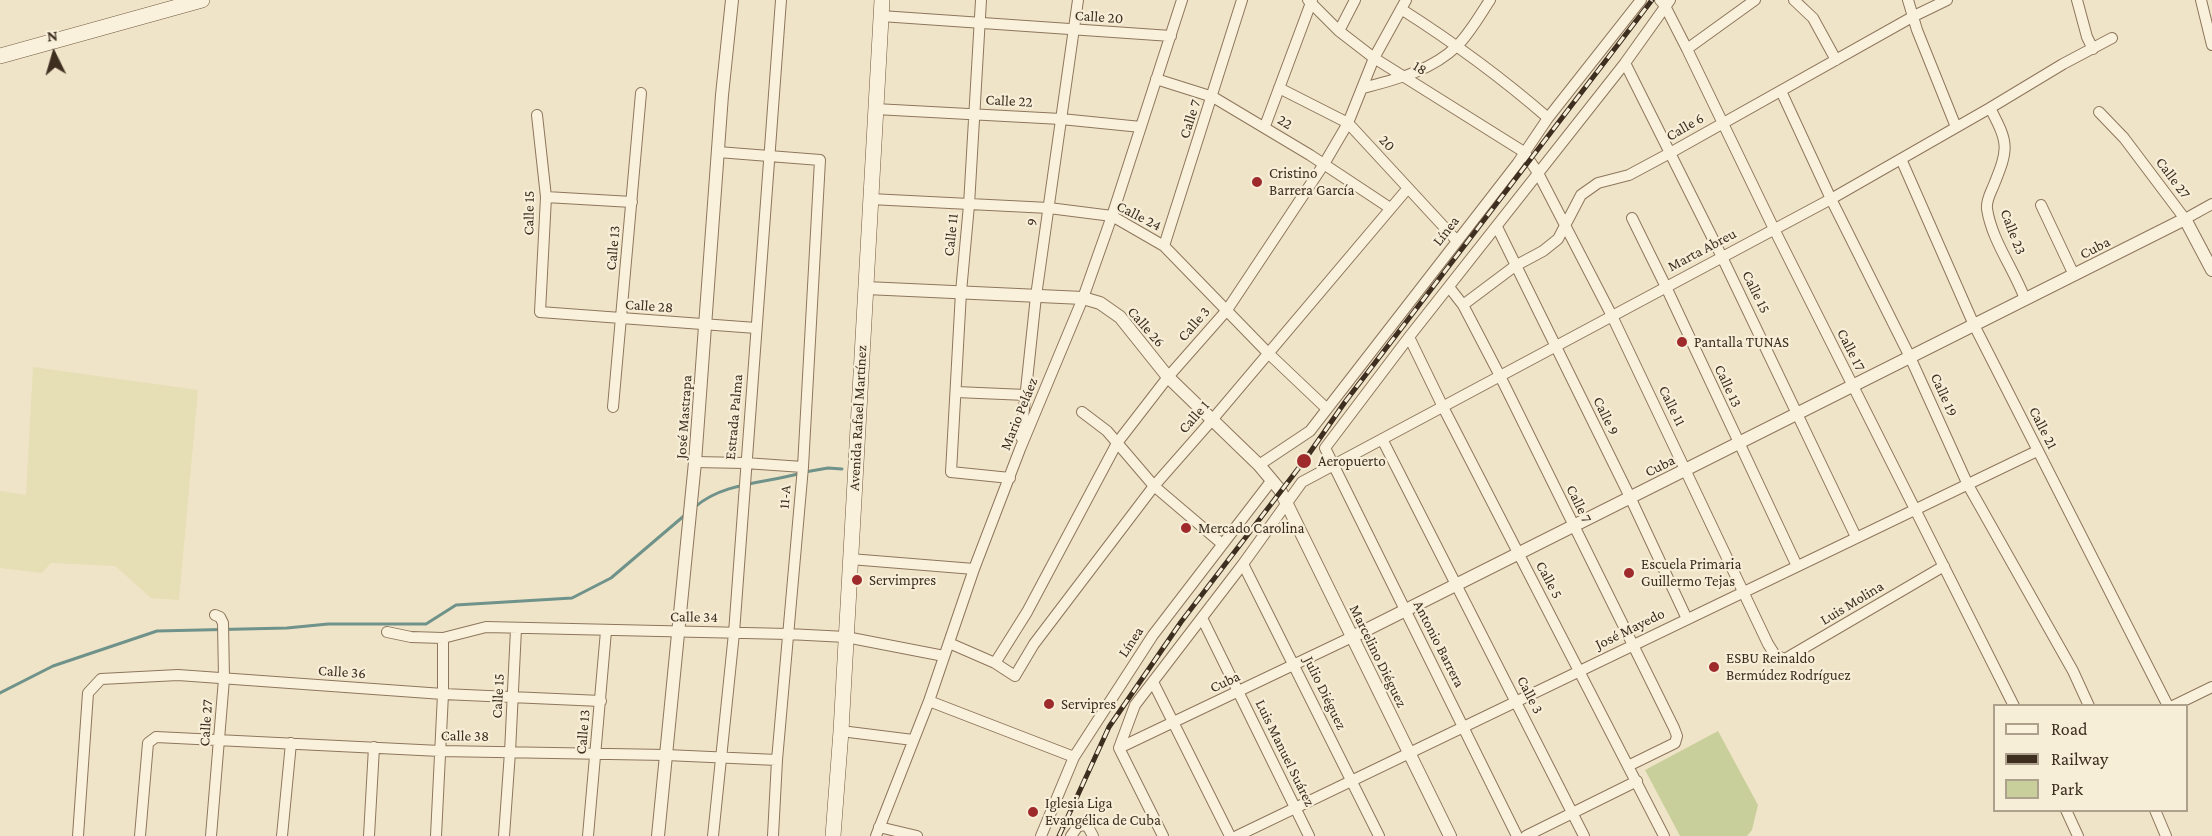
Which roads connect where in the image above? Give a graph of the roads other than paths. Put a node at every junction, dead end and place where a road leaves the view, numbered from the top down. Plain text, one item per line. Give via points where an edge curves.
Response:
1 (202, 0) edge
2 (732, 0) edge
3 (781, 0) edge
4 (882, 0) edge
5 (981, 0) edge
6 (1078, 0) edge
7 (1182, 0) edge
8 (1242, 0) edge
9 (1355, 0) edge
10 (1490, 0) edge
11 (1641, 0) edge
12 (1755, 0) edge
13 (1794, 0) edge
14 (1908, 0) edge
15 (1947, 0) edge
16 (2078, 0) edge
17 (2202, 0) edge
18 (1310, 1) edge
19 (1665, 2) edge
20 (1404, 4) edge
21 (881, 16) junction
22 (1914, 16) junction
23 (980, 22) junction
24 (1073, 31) junction
25 (1339, 31) junction
26 (1171, 36) junction
27 (2112, 38) dead end
28 (1458, 45) junction
29 (2212, 45) edge
30 (1687, 49) junction
31 (2093, 49) junction
32 (0, 56) edge
33 (1374, 58) junction
34 (1836, 60) junction
35 (1625, 63) junction
36 (1405, 76) junction
37 (1155, 79) junction
38 (1279, 88) junction
39 (1363, 88) junction
40 (1781, 91) junction
41 (641, 93) dead end
42 (1213, 97) junction
43 (1990, 108) junction
44 (875, 109) junction
45 (2099, 112) dead end
46 (974, 114) junction
47 (537, 115) dead end
48 (1548, 118) junction
49 (1062, 119) junction
50 (1348, 123) junction
51 (1723, 123) junction
52 (1265, 126) junction
53 (1141, 127) junction
54 (1956, 127) junction
55 (718, 152) junction
56 (1524, 152) junction
57 (1670, 153) junction
58 (768, 155) junction
59 (1901, 159) junction
60 (1324, 164) junction
61 (1538, 173) junction
62 (1408, 188) junction
63 (546, 197) junction
64 (870, 199) junction
65 (1831, 199) junction
66 (632, 202) junction
67 (2212, 204) edge
68 (969, 205) junction
69 (2041, 205) dead end
70 (1049, 208) junction
71 (1390, 208) junction
72 (1113, 216) junction
73 (1632, 219) dead end
74 (2185, 219) junction
75 (1565, 223) junction
76 (1497, 228) junction
77 (1774, 229) junction
78 (1457, 241) junction
79 (1164, 246) junction
80 (1722, 256) junction
81 (1515, 266) junction
82 (2212, 270) edge
83 (2074, 275) junction
84 (1449, 287) junction
85 (1666, 287) junction
86 (866, 288) junction
87 (961, 292) junction
88 (1036, 296) junction
89 (1083, 298) junction
90 (2025, 299) junction
91 (1463, 305) junction
92 (1227, 310) junction
93 (540, 312) joint
94 (1612, 316) junction
95 (622, 319) junction
96 (706, 325) junction
97 (1974, 325) junction
98 (756, 328) junction
99 (1409, 337) junction
100 (1555, 346) junction
101 (1267, 352) junction
102 (1910, 357) junction
103 (1500, 376) junction
104 (1168, 377) junction
105 (1853, 386) junction
106 (956, 392) junction
107 (1026, 395) junction
108 (613, 406) dead end
109 (1443, 407) junction
110 (1326, 408) junction
111 (1082, 412) dead end
112 (1798, 413) junction
113 (1212, 420) junction
114 (1382, 439) junction
115 (1117, 443) junction
116 (1738, 443) junction
117 (1020, 449) junction
118 (2037, 451) junction
119 (695, 462) junction
120 (745, 463) junction
121 (1259, 465) junction
122 (1334, 466) junction
123 (803, 467) junction
124 (1686, 470) junction
125 (1010, 478) junction
126 (1276, 485) junction
127 (1968, 485) junction
128 (1154, 486) junction
129 (1630, 497) junction
130 (1287, 504) junction
131 (1914, 509) junction
132 (1573, 526) junction
133 (1856, 537) junction
134 (1221, 543) junction
135 (1518, 554) junction
136 (850, 559) junction
137 (1244, 564) junction
138 (1797, 566) junction
139 (1944, 566) junction
140 (974, 569) junction
141 (1456, 584) junction
142 (1744, 591) junction
143 (1405, 610) junction
144 (215, 615) dead end
145 (1202, 618) junction
146 (1687, 619) junction
147 (516, 629) junction
148 (606, 631) junction
149 (387, 632) dead end
150 (678, 632) junction
151 (734, 633) junction
152 (788, 634) junction
153 (1352, 636) junction
154 (846, 637) junction
155 (444, 643) junction
156 (949, 643) junction
157 (1632, 645) junction
158 (1775, 655) joint
159 (945, 656) junction
160 (995, 663) junction
161 (1294, 665) junction
162 (1580, 670) junction
163 (224, 679) junction
164 (1154, 682) junction
165 (2212, 687) edge
166 (1239, 692) junction
167 (443, 694) junction
168 (513, 697) junction
169 (600, 701) junction
170 (929, 701) junction
171 (1516, 702) junction
172 (2013, 704) edge
173 (2090, 704) edge
174 (2167, 704) edge
175 (2175, 704) edge
176 (1174, 723) junction
177 (1463, 726) junction
178 (841, 731) junction
179 (219, 740) junction
180 (913, 740) junction
181 (291, 743) junction
182 (374, 747) junction
183 (1119, 748) junction
184 (440, 751) junction
185 (510, 752) junction
186 (1409, 752) junction
187 (596, 753) junction
188 (666, 755) junction
189 (1074, 757) junction
190 (720, 758) junction
191 (777, 760) junction
192 (1628, 766) junction
193 (1351, 781) junction
194 (1636, 781) junction
195 (1295, 808) junction
196 (2067, 812) edge
197 (2156, 812) edge
198 (1573, 813) junction
199 (878, 832) edge
200 (78, 836) edge
201 (140, 836) edge
202 (211, 836) edge
203 (282, 836) edge
204 (369, 836) edge
205 (435, 836) edge
206 (504, 836) edge
207 (588, 836) edge
208 (658, 836) edge
209 (713, 836) edge
210 (773, 836) edge
211 (833, 836) edge
212 (916, 836) edge
213 (1041, 836) edge
214 (1071, 836) edge
215 (1093, 836) edge
216 (1163, 836) edge
217 (1230, 836) edge
218 (1237, 836) edge
219 (1309, 836) edge
220 (1378, 836) edge
221 (1450, 836) edge
222 (1517, 836) edge
223 (1526, 836) edge
224 (1584, 836) edge
225 (1664, 836) edge
226 (2078, 836) edge
227 (2166, 836) edge

1 - 32 main road
2 - 55 street, José Mastrapa
3 - 58 street, Estrada Palma
4 - 21 main road, Avenida Rafael Martínez
5 - 23 street, Calle 11
6 - 24 street, 9
7 - 26 street, Mario Peláez
8 - 42 street, Calle 7
9 - 25 street
10 - 28 street
11 - 48 street, Línea
12 - 30 street
13 - 34 street via 1813,18
14 - 22 street
15 - 22 street, Calle 6
16 - 31 street
17 - 29 street
18 - 25 street, 18
18 - 38 street
19 - 30 street, Calle 17
19 - 35 street
20 - 28 street
20 - 33 street, Calle 3
21 - 23 street, Calle 20
21 - 44 main road, Avenida Rafael Martínez
22 - 34 street, Calle 6
22 - 54 street
23 - 24 street, Calle 20
23 - 46 street, Calle 11
24 - 26 street, Calle 20
24 - 49 street, 9
25 - 33 street, 18
26 - 37 street, Mario Peláez
27 - 31 street, Marta Abreu
28 - 36 street via 1438,61
28 - 48 street
30 - 51 street, Calle 17
31 - 43 street, Marta Abreu
33 - 36 street, 18
33 - 39 street, Calle 3
34 - 40 street, Calle 6
35 - 57 street, Calle 15
35 - 61 street
36 - 39 street
36 - 56 street, 18
37 - 42 street, 22
37 - 53 street, Mario Peláez
38 - 50 street, 20
38 - 52 street
39 - 50 street, Calle 3
40 - 51 street, Calle 6
40 - 65 street, Calle 19
41 - 66 street, Calle 13
42 - 52 street, 22
42 - 79 street, Calle 7
43 - 54 street, Marta Abreu
43 - 90 street, Calle 23 via 2006,143 1987,202 1988,211
44 - 46 street, Calle 22
44 - 64 main road, Avenida Rafael Martínez
45 - 74 street, Calle 27 via 2124,138
46 - 49 street, Calle 22
46 - 68 street, Calle 11
47 - 63 street, Calle 15
48 - 56 street, Línea
49 - 53 street, Calle 22
49 - 70 street, 9
50 - 60 street, Calle 3
50 - 62 street, 20
51 - 57 street, Calle 6
51 - 77 street, Calle 17
52 - 60 street, 22
53 - 72 street, Mario Peláez
54 - 59 street, Marta Abreu
55 - 58 street
55 - 96 street, José Mastrapa
56 - 61 street, Calle 11
56 - 78 street, Línea
57 - 75 street, Calle 6 via 1629,175 1598,183 1581,195
57 - 80 street, Calle 15
58 - 98 street, Estrada Palma
58 - 123 street, 11-A via 820,160
59 - 65 street, Marta Abreu
59 - 97 street, Calle 21
60 - 71 street, 22
60 - 92 street, Calle 3
61 - 75 street, Calle 11
61 - 76 street
62 - 71 street, Calle 1
62 - 78 street, 20
63 - 66 street
63 - 93 street, Calle 15
64 - 68 street, Calle 24
64 - 86 main road, Avenida Rafael Martínez
65 - 77 street, Marta Abreu
65 - 102 street, Calle 19
66 - 95 street, Calle 13
67 - 74 street, Cuba
68 - 70 street, Calle 24
68 - 87 street, Calle 11
69 - 83 street
70 - 72 street, Calle 24
70 - 88 street, 9
71 - 101 street, Calle 1
72 - 79 street, Calle 24
72 - 89 street, Mario Peláez
73 - 85 street, Calle 13
74 - 82 street, Calle 27
74 - 83 street, Cuba
75 - 81 street, Calle 6 via 1558,239
75 - 94 street, Calle 11
76 - 81 street, Calle 9
76 - 84 street
77 - 80 street, Marta Abreu
77 - 105 street, Calle 17
78 - 110 street, Línea
79 - 92 street, Calle 24
80 - 85 street, Marta Abreu
80 - 112 street, Calle 15
81 - 91 street, Calle 6
81 - 100 street, Calle 9
83 - 90 street, Cuba
84 - 91 street, Calle 7
84 - 99 street
85 - 94 street, Marta Abreu
85 - 116 street, Calle 13
86 - 87 street, Calle 26
86 - 136 main road, Avenida Rafael Martínez
87 - 88 street, Calle 26
87 - 106 street, Calle 11
88 - 89 street, Calle 26
88 - 107 street, 9
89 - 104 street, Calle 26 via 1100,303 1120,317
89 - 117 street, Mario Peláez
90 - 97 street, Cuba
91 - 103 street, Calle 7
92 - 101 street, Calle 24
92 - 104 street, Calle 3
93 - 95 street, Calle 28
94 - 100 street, Marta Abreu
94 - 124 street, Calle 11
95 - 96 street, Calle 28
95 - 108 street, Calle 13
96 - 98 street, Calle 28
96 - 119 street, José Mastrapa
97 - 102 street, Cuba
97 - 118 street, Calle 21
98 - 120 street, Estrada Palma
99 - 109 street, Calle 5
99 - 122 street via 1325,447
100 - 103 street, Marta Abreu
100 - 129 street, Calle 9
101 - 110 street, Calle 24
101 - 113 street, Calle 1
102 - 105 street, Cuba
102 - 127 street, Calle 19
103 - 109 street, Marta Abreu
103 - 132 street, Calle 7
104 - 113 street, Calle 26
104 - 115 street, Calle 3
105 - 112 street, Cuba
105 - 131 street, Calle 17
106 - 107 street
106 - 125 street, Calle 11 via 951,472
107 - 117 street, 9
109 - 114 street, Marta Abreu
109 - 135 street, Calle 5
110 - 121 street, Línea via 1310,431
111 - 115 street
112 - 116 street, Cuba
112 - 133 street, Calle 15
113 - 121 street, Calle 26
113 - 128 street, Calle 1
114 - 122 street, Marta Abreu
114 - 141 street, Calle 3
115 - 128 street
115 - 160 street, Calle 3 via 1027,612
116 - 124 street, Cuba
116 - 138 street, Calle 13
117 - 125 street, Mario Peláez
118 - 127 street, José Mayedo
118 - 174 street, Calle 21
119 - 120 street
119 - 150 street, José Mastrapa
120 - 123 street
120 - 151 street, Estrada Palma
121 - 126 street, Calle 26
122 - 130 street, Marta Abreu via 1302,482
122 - 143 street, Antonio Barrera
123 - 152 street, 11-A
124 - 129 street, Cuba
124 - 142 street, Calle 11
125 - 140 street, Mario Peláez
126 - 130 street, Marcelino Diéguez
126 - 134 street, Línea
127 - 131 street, José Mayedo
127 - 173 street, Calle 19
128 - 134 street
128 - 160 street, Calle 1 via 1034,644 1015,676
129 - 132 street, Cuba
129 - 146 street, Calle 9
130 - 137 street
130 - 153 street, Marcelino Diéguez
131 - 133 street, José Mayedo
131 - 139 street, Calle 17
132 - 135 street, Cuba
132 - 157 street, Calle 7
133 - 138 street, José Mayedo
134 - 189 street, Línea via 1153,635
135 - 141 street, Cuba
135 - 162 street, Calle 5
136 - 140 street
136 - 154 main road, Avenida Rafael Martínez
137 - 145 street
137 - 161 street, Julio Diéguez
138 - 142 street, José Mayedo
139 - 158 street, Luis Molina via 1785,659
139 - 172 street, Calle 17
140 - 156 street, Mario Peláez
141 - 143 street, Cuba
141 - 171 street, Calle 3
142 - 146 street, José Mayedo
142 - 158 street, Calle 11
143 - 153 street, Cuba
143 - 177 street, Antonio Barrera
144 - 163 street, Calle 27 via 223,623
145 - 164 street
145 - 166 street, Luis Manuel Suárez
146 - 157 street, José Mayedo
147 - 148 street, Calle 34
147 - 155 street, Calle 34 via 486,627
147 - 168 street, Calle 15
148 - 150 street, Calle 34
148 - 169 street, Calle 13
149 - 155 street, Calle 34
150 - 151 street, Calle 34
150 - 188 street, José Mastrapa
151 - 152 street, Calle 34
151 - 190 street, Estrada Palma
152 - 154 street, Calle 34
152 - 191 street, 11-A
153 - 161 street, Cuba
153 - 186 street, Marcelino Diéguez
154 - 159 street, Calle 34
154 - 178 main road, Avenida Rafael Martínez
155 - 167 street
156 - 159 street, Mario Peláez
156 - 160 street
157 - 162 street, José Mayedo
157 - 192 street, Calle 7 via 1677,736 1675,743
159 - 170 street, Mario Peláez
161 - 166 street, Cuba
161 - 193 street, Julio Diéguez
162 - 171 street, José Mayedo
162 - 192 street, Calle 5
163 - 167 street, Calle 36
163 - 179 street, Calle 27
163 - 200 street, Calle 36 via 178,675 108,678 96,683 88,693
164 - 176 street
164 - 183 street via 1135,705
165 - 175 street
166 - 176 street, Cuba
166 - 195 street, Luis Manuel Suárez
167 - 168 street, Calle 36
167 - 184 street
168 - 169 street, Calle 36
168 - 185 street, Calle 15
169 - 187 street, Calle 13
170 - 180 street, Mario Peláez
170 - 189 street
171 - 177 street, José Mayedo
171 - 198 street, Calle 3
176 - 183 street, Cuba
176 - 217 street
177 - 186 street, José Mayedo
177 - 222 street, Antonio Barrera
178 - 180 street
178 - 211 main road, Avenida Rafael Martínez
179 - 181 street, Calle 38
179 - 201 street, Calle 38 via 152,738 148,743
179 - 202 street, Calle 27
180 - 199 street, Mario Peláez
181 - 182 street, Calle 38
181 - 203 street
182 - 184 street, Calle 38
182 - 204 street
183 - 216 street
184 - 185 street, Calle 38
184 - 205 street
185 - 187 street, Calle 38
185 - 206 street, Calle 15
186 - 193 street, José Mayedo
186 - 221 street, Marcelino Diéguez
187 - 188 street, Calle 38
187 - 207 street, Calle 13
188 - 190 street, Calle 38
188 - 208 street, José Mastrapa
189 - 213 street, Línea
190 - 191 street, Calle 38
190 - 209 street, Estrada Palma
191 - 210 street, 11-A
192 - 194 street, Calle 5
193 - 195 street, José Mayedo
193 - 220 street, Julio Diéguez
194 - 198 street
194 - 225 street, Calle 5
195 - 218 street, José Mayedo
195 - 219 street, Luis Manuel Suárez
196 - 226 street
197 - 227 street
198 - 223 street
198 - 224 street, Calle 3
199 - 212 street
214 - 215 street via 1078,826 1087,825

